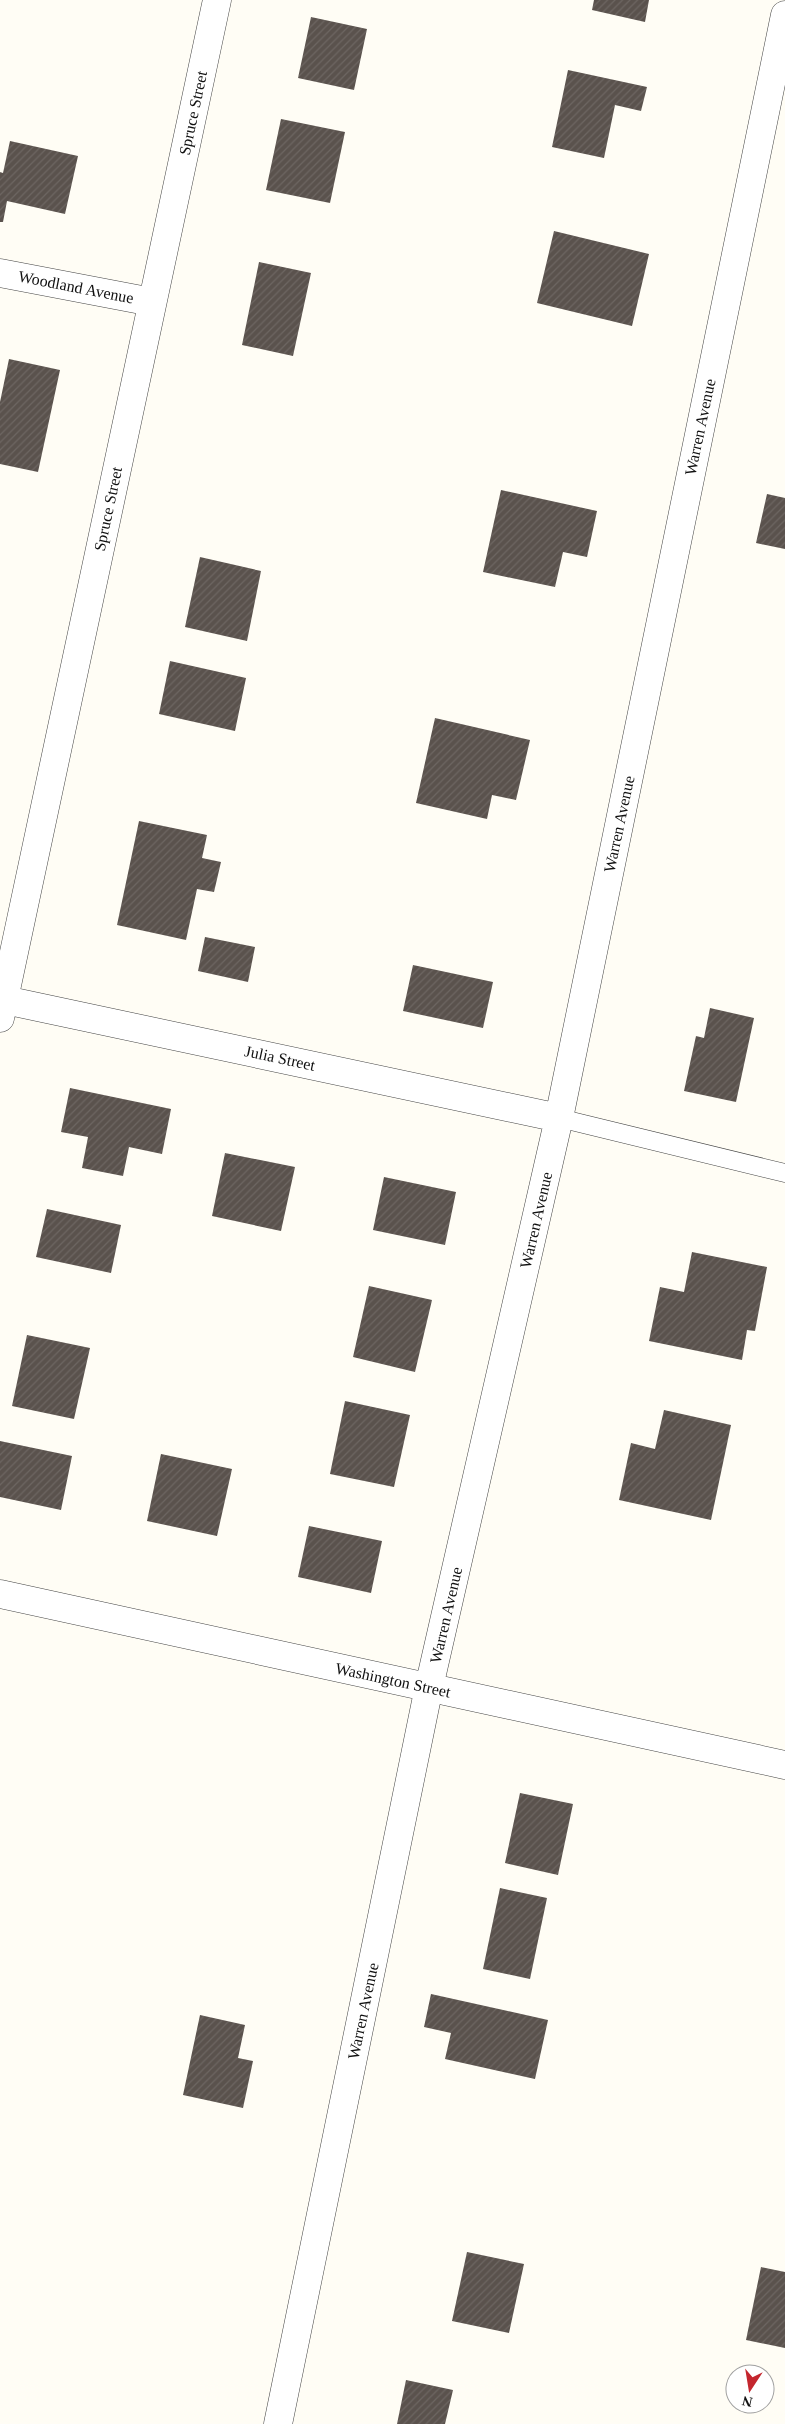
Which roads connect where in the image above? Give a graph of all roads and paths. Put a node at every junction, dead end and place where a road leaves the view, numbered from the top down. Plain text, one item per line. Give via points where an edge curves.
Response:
1 (217, 0) edge
2 (785, 15) edge
3 (0, 273) edge
4 (152, 302) junction
5 (1, 1006) edge
6 (559, 1118) junction
7 (785, 1173) edge
8 (0, 1594) edge
9 (429, 1688) junction
10 (785, 1765) edge
11 (278, 2424) edge

1 - 4 street, Spruce Street
2 - 6 street, Warren Avenue
3 - 4 street, Woodland Avenue
4 - 5 street, Spruce Street
5 - 6 street, Julia Street
6 - 7 lane
6 - 9 street, Warren Avenue
8 - 9 street, Washington Street
9 - 10 street, Washington Street
9 - 11 street, Warren Avenue

